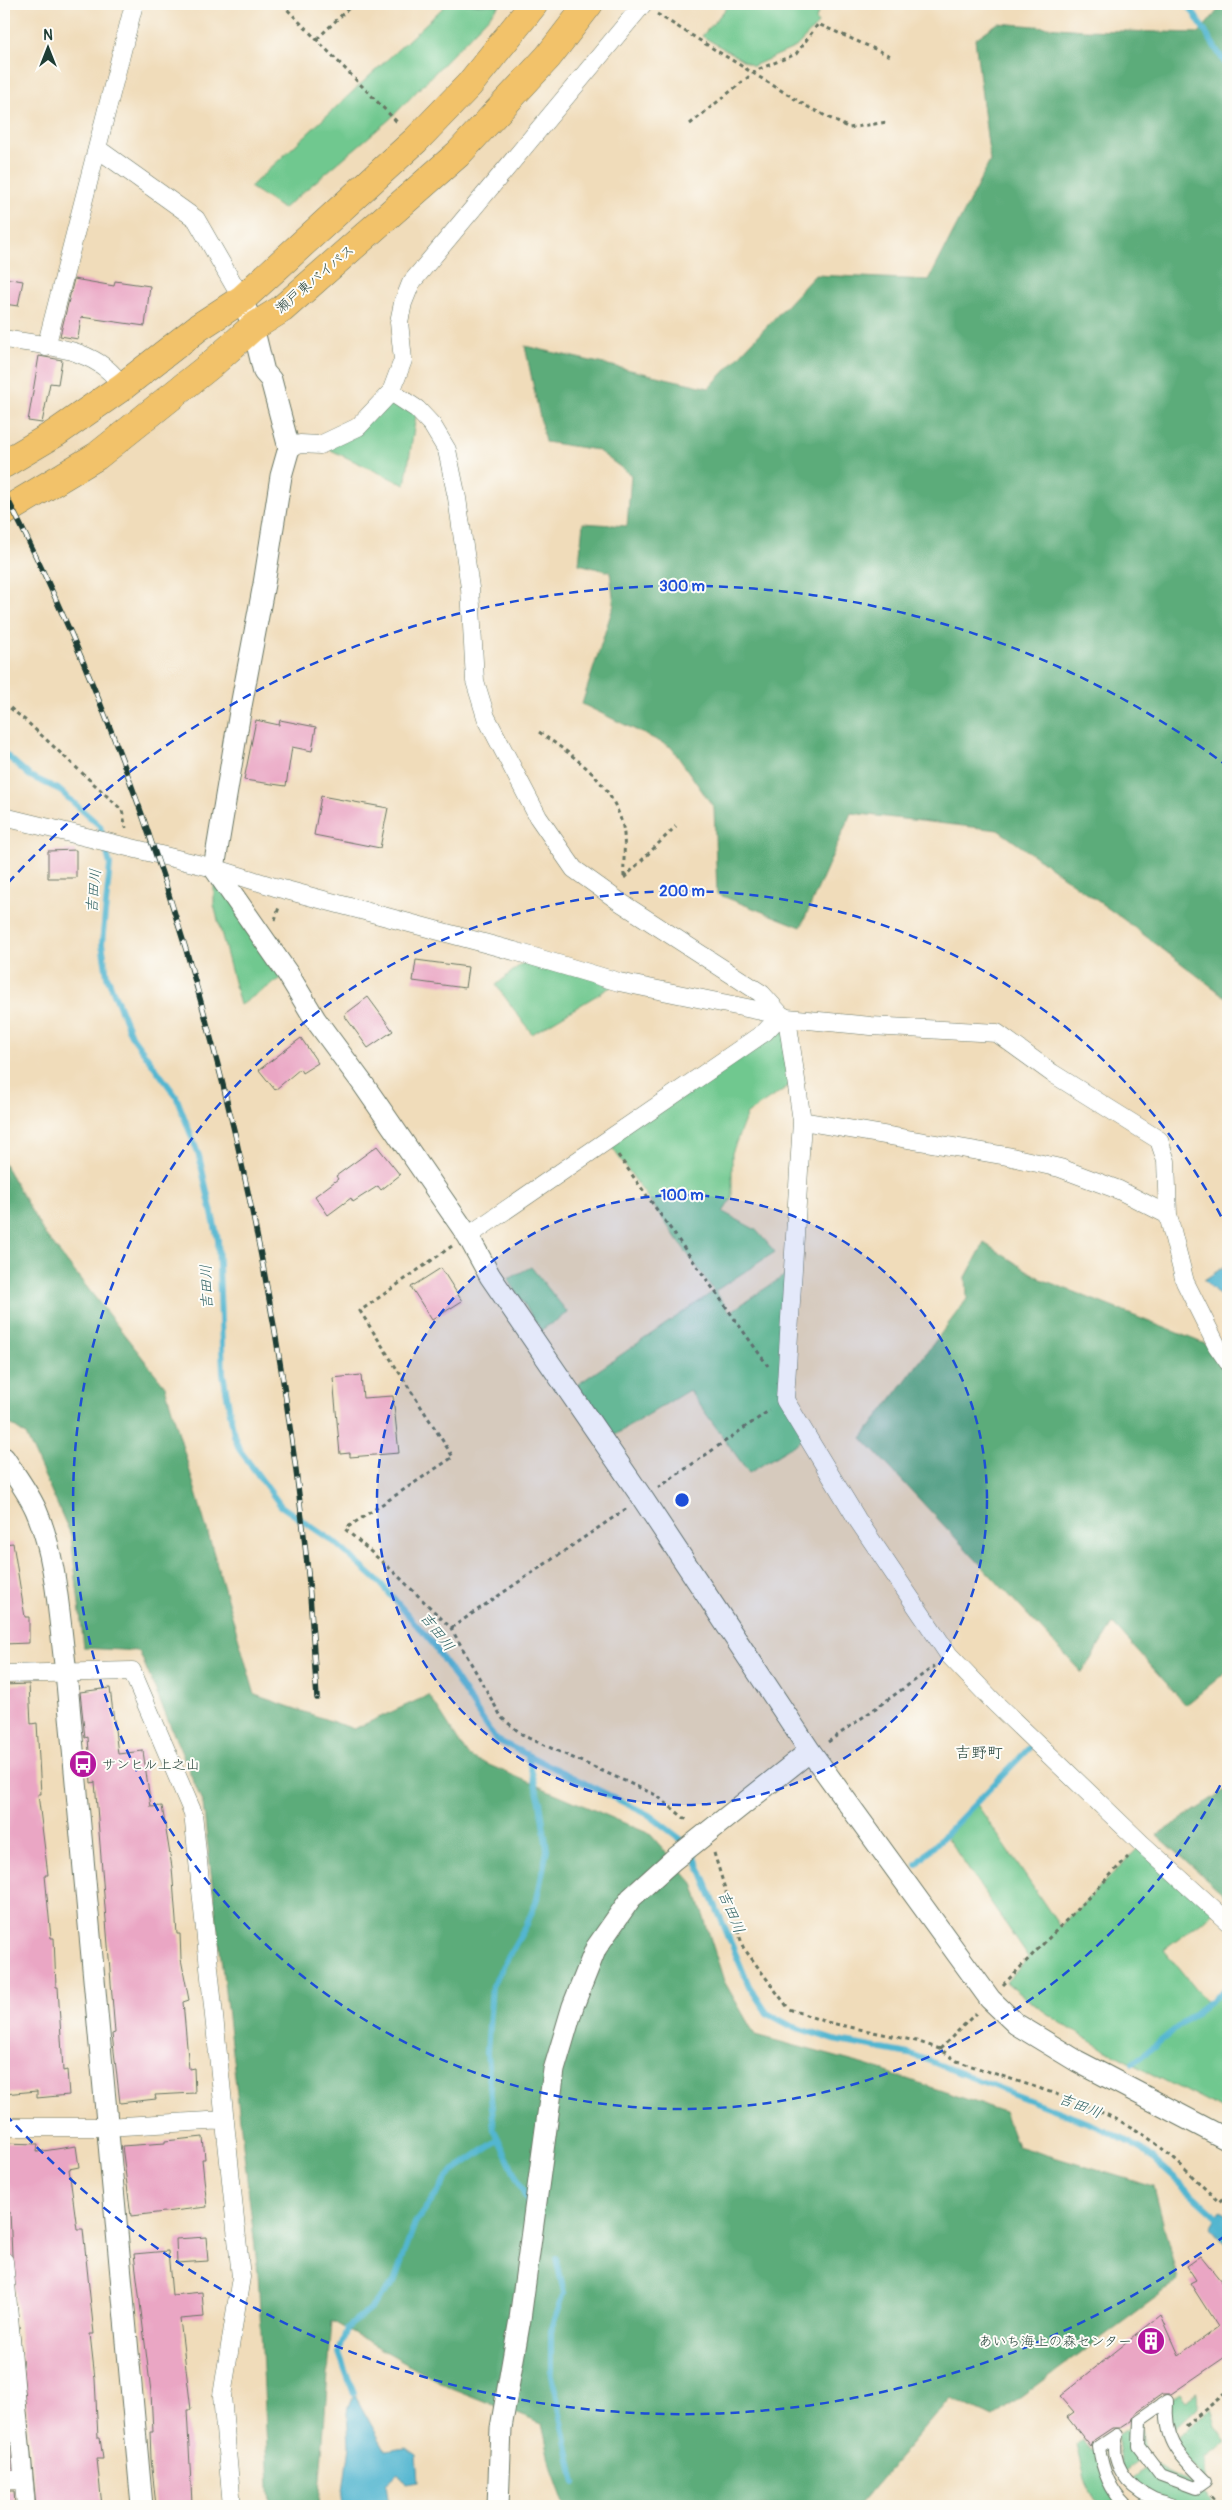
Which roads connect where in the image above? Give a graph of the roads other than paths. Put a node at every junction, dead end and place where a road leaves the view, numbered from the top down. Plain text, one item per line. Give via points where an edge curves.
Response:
1 (134, 4) edge
2 (534, 4) edge
3 (589, 4) edge
4 (642, 4) edge
5 (98, 149) junction
6 (242, 298) junction
7 (252, 327) junction
8 (4, 339) edge
9 (46, 346) junction
10 (122, 387) junction
11 (391, 392) junction
12 (289, 448) junction
13 (4, 464) edge
14 (4, 512) edge
15 (4, 816) edge
16 (214, 868) junction
17 (784, 1016) junction
18 (802, 1121) junction
19 (1168, 1214) junction
20 (468, 1236) junction
21 (1228, 1362) edge
22 (4, 1458) edge
23 (66, 1672) junction
24 (4, 1674) edge
25 (810, 1751) junction
26 (1228, 1922) edge
27 (224, 2120) junction
28 (106, 2127) junction
29 (4, 2128) edge
30 (1228, 2140) edge
31 (4, 2261) edge
32 (1170, 2438) joint
33 (4, 2480) edge
34 (23, 2480) junction
35 (26, 2506) edge
36 (142, 2506) edge
37 (232, 2506) edge
38 (498, 2506) edge
39 (1126, 2506) edge
40 (1174, 2506) edge

1 - 5 street
2 - 6 highway via 469,85 416,140
3 - 7 highway, 瀬戸東バイパス via 548,57 458,154 282,309
4 - 11 street via 411,283 399,322 403,360
5 - 6 street via 196,219
5 - 9 street
6 - 7 street
6 - 10 highway
7 - 12 street via 264,372 271,380
7 - 14 highway, 瀬戸東バイパス via 212,364 97,456
8 - 9 street
9 - 10 street via 78,353 100,363 116,376
10 - 13 highway
11 - 12 street via 358,427 320,444 300,444
11 - 17 street via 417,409 432,425 447,450 470,588 475,681 486,717 538,817 574,869 762,994
12 - 16 street via 280,476
15 - 16 street
16 - 17 street via 275,888 619,982
16 - 20 street via 288,974 315,1019
17 - 18 street
17 - 19 street via 871,1026 997,1033 1052,1073 1159,1140 1166,1161
17 - 20 street
18 - 19 street via 1060,1168 1119,1190
18 - 26 street via 785,1400 858,1519 949,1656 994,1704
19 - 21 street via 1185,1282
20 - 25 street via 490,1276
22 - 23 street via 36,1510 47,1541
23 - 24 street
23 - 27 street via 132,1671 194,1813
23 - 28 street
25 - 30 street via 990,2000 1016,2024 1077,2061
25 - 38 street via 673,1860 631,1898 596,1948 554,2070 501,2428
27 - 28 street
27 - 37 street via 241,2277 222,2396
28 - 29 street
28 - 36 street
31 - 34 street
32 - 32 street via 1206,2481 1196,2488 1161,2475 1139,2446 1140,2420 1167,2401 1166,2422
33 - 34 street
34 - 35 street
39 - 40 street via 1112,2489 1101,2466 1099,2447 1117,2435 1114,2453 1116,2465 1123,2474 1153,2499

